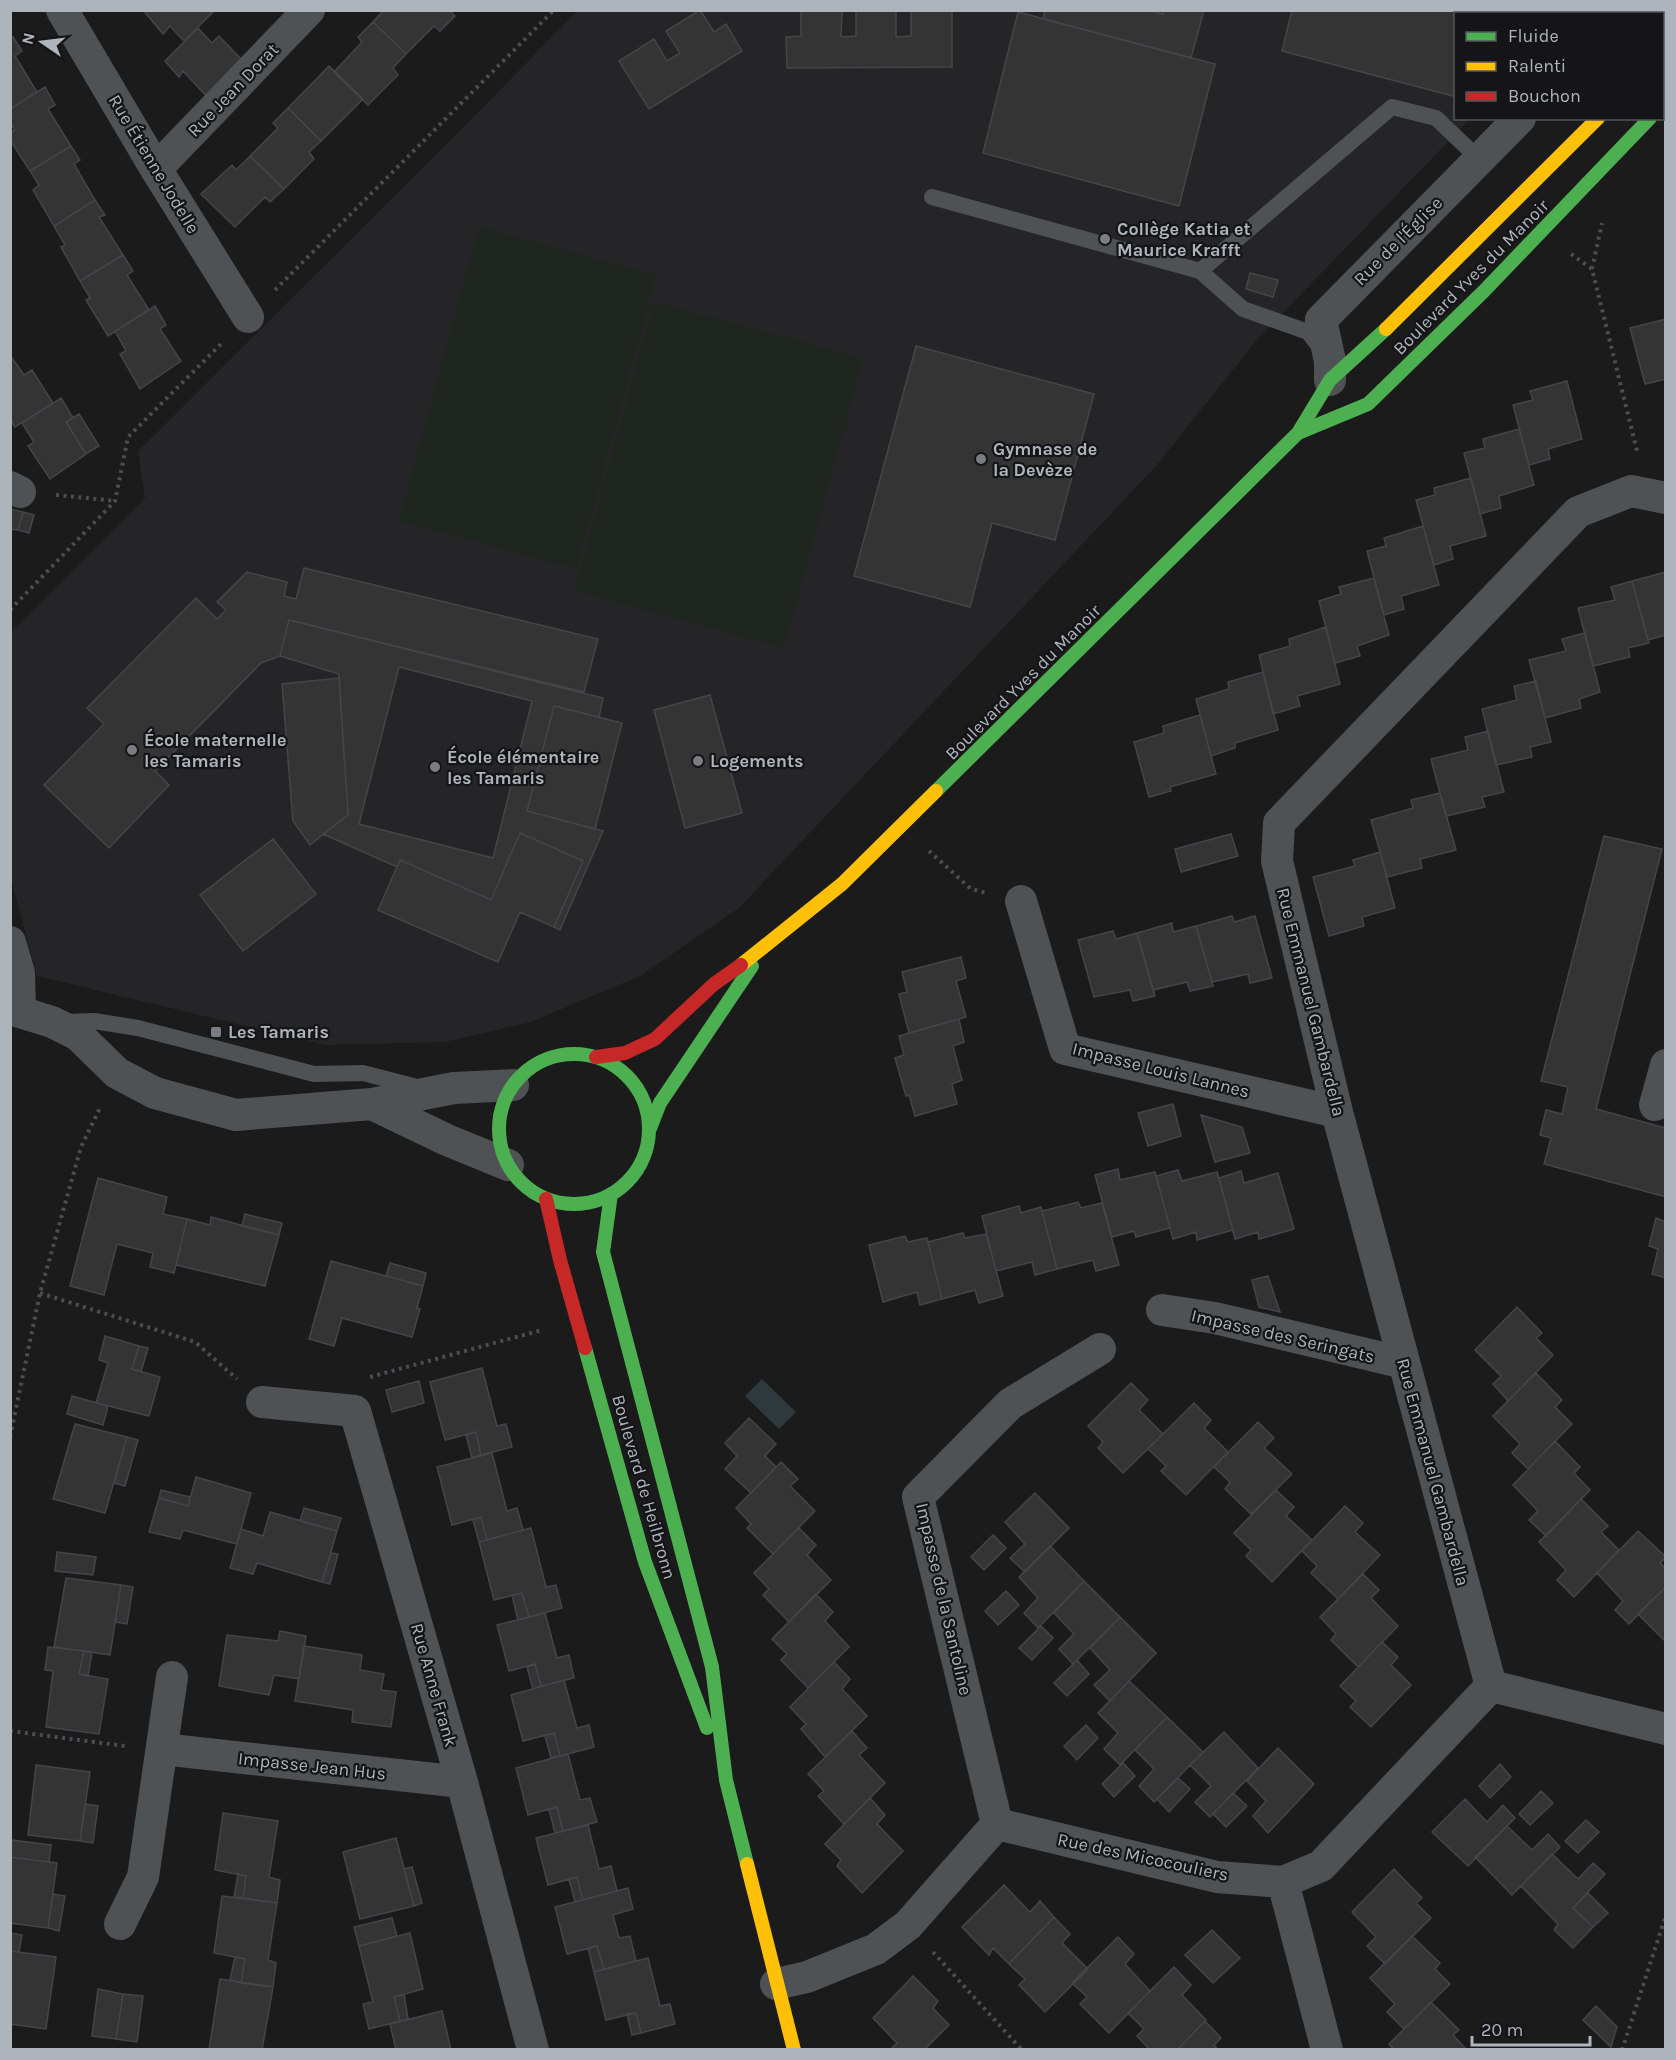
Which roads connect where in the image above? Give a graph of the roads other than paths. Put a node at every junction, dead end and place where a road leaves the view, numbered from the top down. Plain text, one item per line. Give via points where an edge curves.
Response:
1 (62, 10) edge
2 (309, 10) edge
3 (1518, 120) edge
4 (1596, 120) edge
5 (1648, 120) edge
6 (1479, 159) junction
7 (156, 169) junction
8 (932, 197) dead end
9 (1200, 271) junction
10 (248, 316) dead end
11 (1330, 371) junction
12 (1298, 433) junction
13 (1665, 498) edge
14 (1021, 901) road end
15 (10, 942) edge
16 (765, 947) junction
17 (15, 1010) edge
18 (52, 1022) junction
19 (596, 1057) junction
20 (1665, 1065) edge
21 (513, 1085) junction
22 (436, 1091) junction
23 (372, 1104) junction
24 (1655, 1105) dead end
25 (1337, 1112) junction
26 (649, 1131) junction
27 (508, 1165) junction
28 (611, 1194) junction
29 (546, 1199) junction
30 (1162, 1310) dead end
31 (1100, 1349) dead end
32 (1404, 1363) junction
33 (262, 1402) road end
34 (172, 1677) dead end
35 (1491, 1686) junction
36 (1665, 1729) edge
37 (162, 1749) junction
38 (726, 1780) junction
39 (462, 1782) junction
40 (997, 1824) junction
41 (1283, 1882) junction
42 (120, 1924) dead end
43 (776, 1984) junction
44 (533, 2049) edge
45 (794, 2049) edge
46 (1327, 2049) edge

1 - 7 street, Rue Étienne Jodelle
2 - 7 street, Rue Jean Dorat
3 - 6 street, Rue de l'Église
4 - 11 street, Boulevard Yves du Manoir via 1376,339
5 - 12 street, Boulevard Yves du Manoir via 1484,291 1368,404
6 - 9 lane via 1436,118 1392,107
6 - 11 street, Rue de l'Église via 1321,320
7 - 10 street, Rue Étienne Jodelle
8 - 9 lane
9 - 11 lane via 1243,309 1308,332
11 - 12 street, Boulevard Yves du Manoir
12 - 16 street, Boulevard Yves du Manoir via 842,884
13 - 25 street, Rue Emmanuel Gambardella via 1632,491 1578,512 1279,823 1277,861
14 - 25 street, Impasse Louis Lannes via 1065,1049
15 - 17 street via 19,972
16 - 19 street, Boulevard Yves du Manoir via 714,984 655,1039 625,1053
16 - 26 street, Boulevard Yves du Manoir via 660,1103
17 - 18 street
18 - 22 lane via 94,1021 138,1028 314,1074 363,1073
18 - 23 street via 78,1035 117,1073 155,1093 236,1115
19 - 21 street via 565,1054 550,1058 523,1073
19 - 26 street via 624,1073 634,1085 645,1107
20 - 24 street
21 - 22 street
21 - 27 street via 499,1124
22 - 23 street
23 - 27 street
25 - 32 street, Rue Emmanuel Gambardella
26 - 28 street via 638,1167
27 - 29 street via 524,1185
28 - 29 street via 579,1204
28 - 38 street, Boulevard de Heilbronn via 603,1252 712,1666
29 - 38 street, Boulevard de Heilbronn via 645,1562
30 - 32 street, Impasse des Seringats via 1215,1318
31 - 40 street, Impasse de la Santoline via 1010,1404 918,1497
32 - 35 street, Rue Emmanuel Gambardella
33 - 39 street, Rue Anne Frank via 355,1411
34 - 37 street
35 - 36 street
35 - 41 street, Rue des Micocouliers via 1321,1866
37 - 39 street, Impasse Jean Hus
37 - 42 street via 143,1877
38 - 43 street, Boulevard de Heilbronn
39 - 44 street, Rue Anne Frank
40 - 41 street, Rue des Micocouliers via 1217,1877
40 - 43 street via 908,1925 876,1949 807,1977
41 - 46 street
43 - 45 street, Boulevard de Heilbronn

